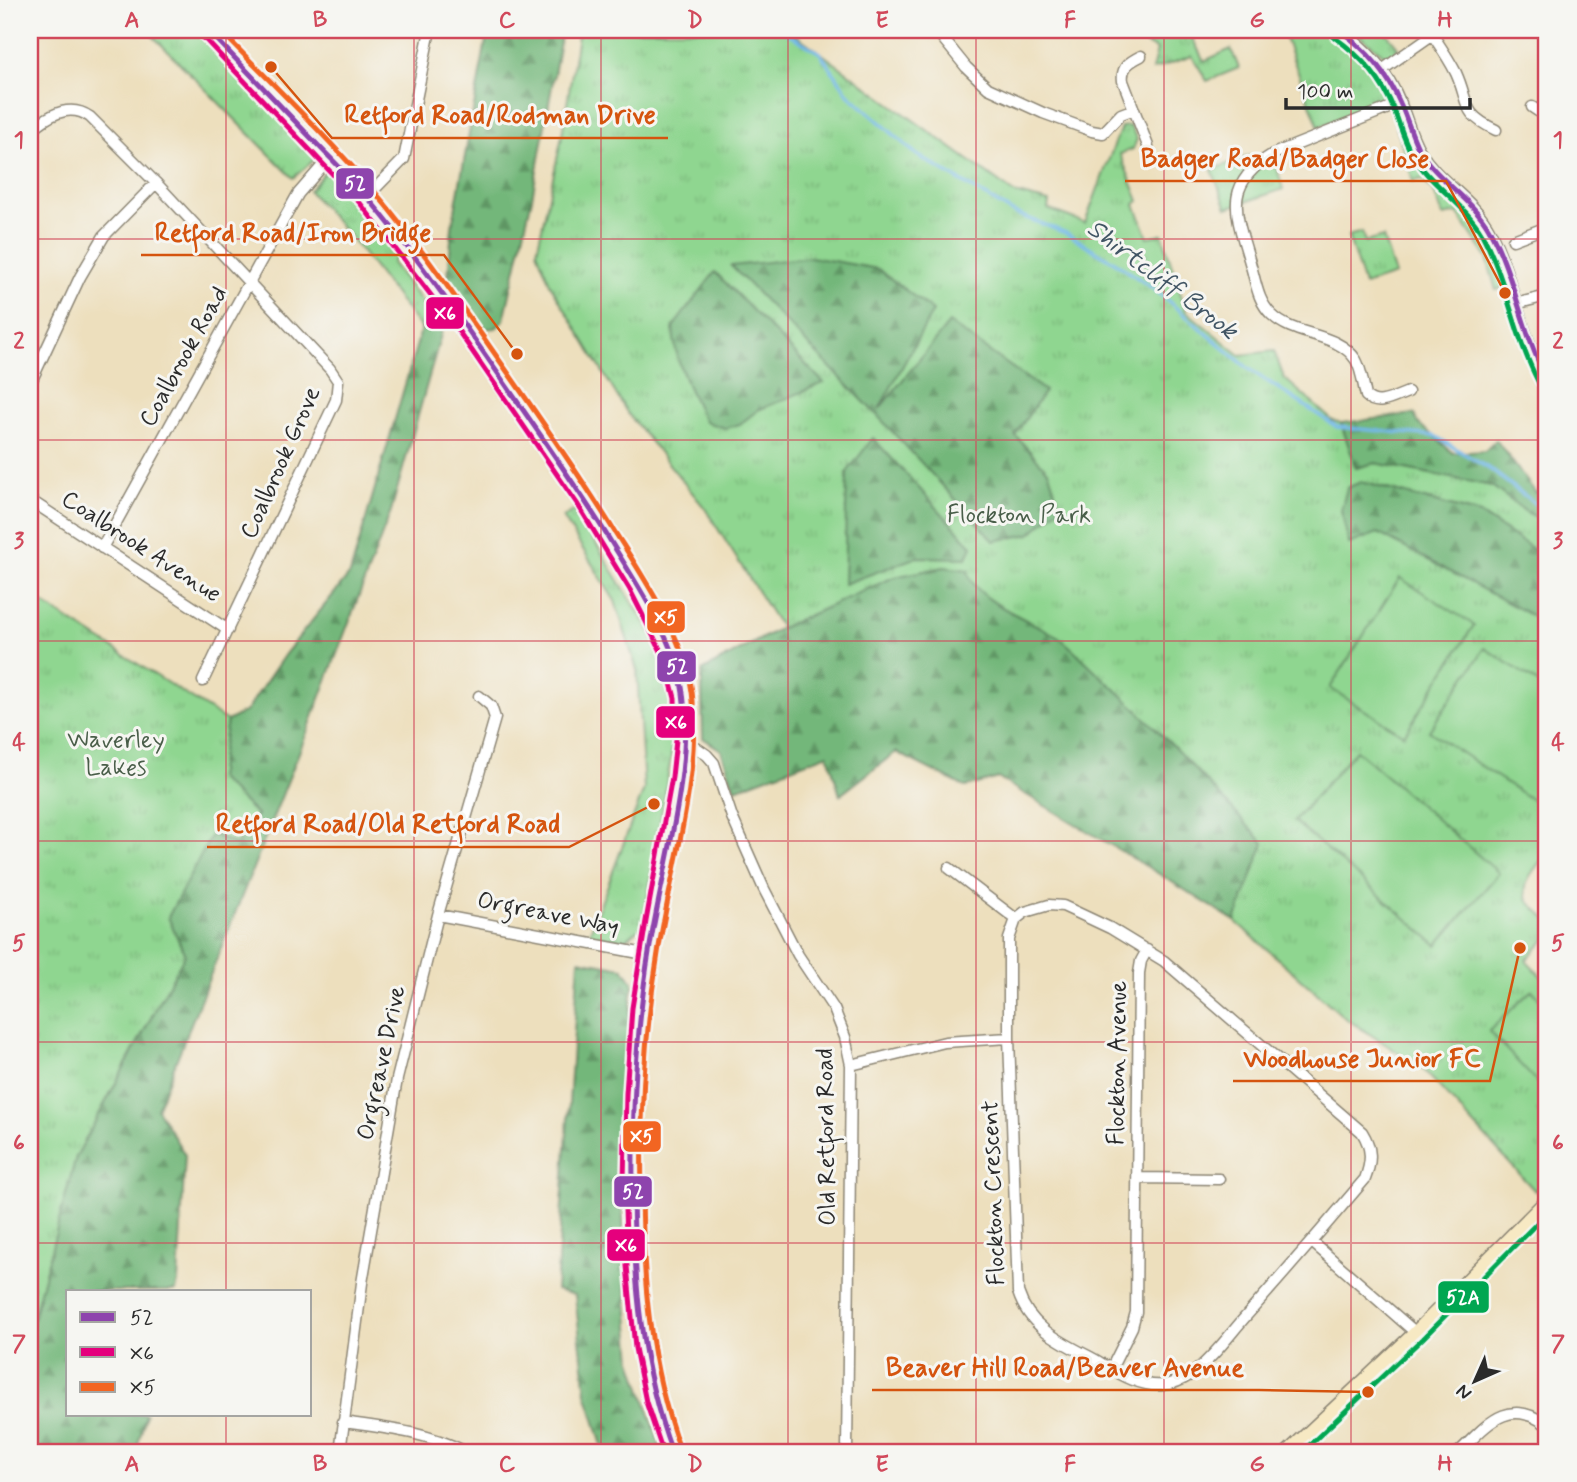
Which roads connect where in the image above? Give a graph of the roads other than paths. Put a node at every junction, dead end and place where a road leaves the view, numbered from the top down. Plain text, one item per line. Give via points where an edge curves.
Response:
1 (208, 30) edge
2 (429, 30) edge
3 (936, 30) edge
4 (1339, 30) edge
5 (1539, 30) edge
6 (1435, 32) edge
7 (1547, 32) edge
8 (1140, 56) dead end
9 (1382, 70) junction
10 (1547, 99) edge
11 (1401, 103) junction
12 (1133, 109) junction
13 (1540, 112) edge
14 (1496, 130) dead end
15 (30, 131) edge
16 (1148, 146) dead end
17 (331, 156) junction
18 (156, 183) junction
19 (367, 197) junction
20 (1547, 227) edge
21 (1513, 240) dead end
22 (249, 283) junction
23 (1547, 296) edge
24 (1515, 304) junction
25 (1547, 379) edge
26 (30, 384) edge
27 (1408, 393) dead end
28 (30, 500) edge
29 (102, 548) junction
30 (228, 630) junction
31 (202, 681) dead end
32 (479, 696) dead end
33 (685, 740) junction
34 (949, 868) dead end
35 (438, 915) junction
36 (1016, 919) junction
37 (1147, 950) junction
38 (650, 955) junction
39 (1009, 1038) junction
40 (851, 1065) junction
41 (1138, 1178) junction
42 (1219, 1179) dead end
43 (1547, 1201) edge
44 (1312, 1242) junction
45 (1416, 1333) junction
46 (1111, 1369) junction
47 (343, 1422) junction
48 (1547, 1426) edge
49 (340, 1452) edge
50 (466, 1452) edge
51 (672, 1452) edge
52 (847, 1452) edge
53 (1289, 1452) edge
54 (1459, 1452) edge

1 - 17 main road
2 - 19 street via 404,159
3 - 12 street via 988,88 1043,113 1104,133 1121,114
4 - 9 street
5 - 7 street
6 - 9 street
6 - 14 street via 1457,74 1466,106
8 - 12 street via 1122,73
9 - 11 street
10 - 13 street
11 - 24 street via 1424,158 1469,200 1491,232
11 - 27 street via 1307,139 1257,164 1241,184 1237,210 1260,298 1272,316 1350,353 1370,401
12 - 16 street
15 - 18 street, Coalbrook Grove via 48,116 83,112
17 - 19 main road
17 - 22 street, Coalbrook Road via 298,194
18 - 22 street, Coalbrook Grove
18 - 26 street via 104,236
19 - 33 main road via 492,362 638,586 657,620 680,681
20 - 21 street
22 - 29 street, Coalbrook Road
22 - 30 street, Coalbrook Grove via 336,375 338,390
23 - 24 street
24 - 25 street
28 - 29 street, Coalbrook Avenue
29 - 30 street, Coalbrook Avenue
30 - 31 street, Coalbrook Grove
32 - 35 street, Orgreave Drive via 491,706 495,718
33 - 38 main road
33 - 40 street, Old Retford Road via 714,763 764,889 798,955 834,1009
34 - 36 street
35 - 38 street, Orgreave Way
35 - 47 street, Orgreave Drive via 388,1126
36 - 37 street via 1036,908 1063,906
36 - 39 street, Flockton Crescent via 1009,939
37 - 41 street, Flockton Avenue via 1139,974
37 - 44 street, Flockton Crescent via 1367,1140 1371,1159 1366,1179
38 - 51 main road via 636,1072 635,1265 644,1362
39 - 40 street via 945,1042
39 - 46 street, Flockton Crescent via 1018,1292 1042,1329
40 - 52 street, Old Retford Road
41 - 42 street, Flockton Avenue
41 - 46 street, Flockton Avenue via 1136,1312
43 - 45 main road
44 - 45 street
44 - 46 street, Flockton Crescent via 1206,1362 1182,1380 1150,1385
45 - 53 main road
47 - 49 street, Orgreave Drive
47 - 50 street via 431,1436
48 - 54 street via 1525,1414 1502,1415

